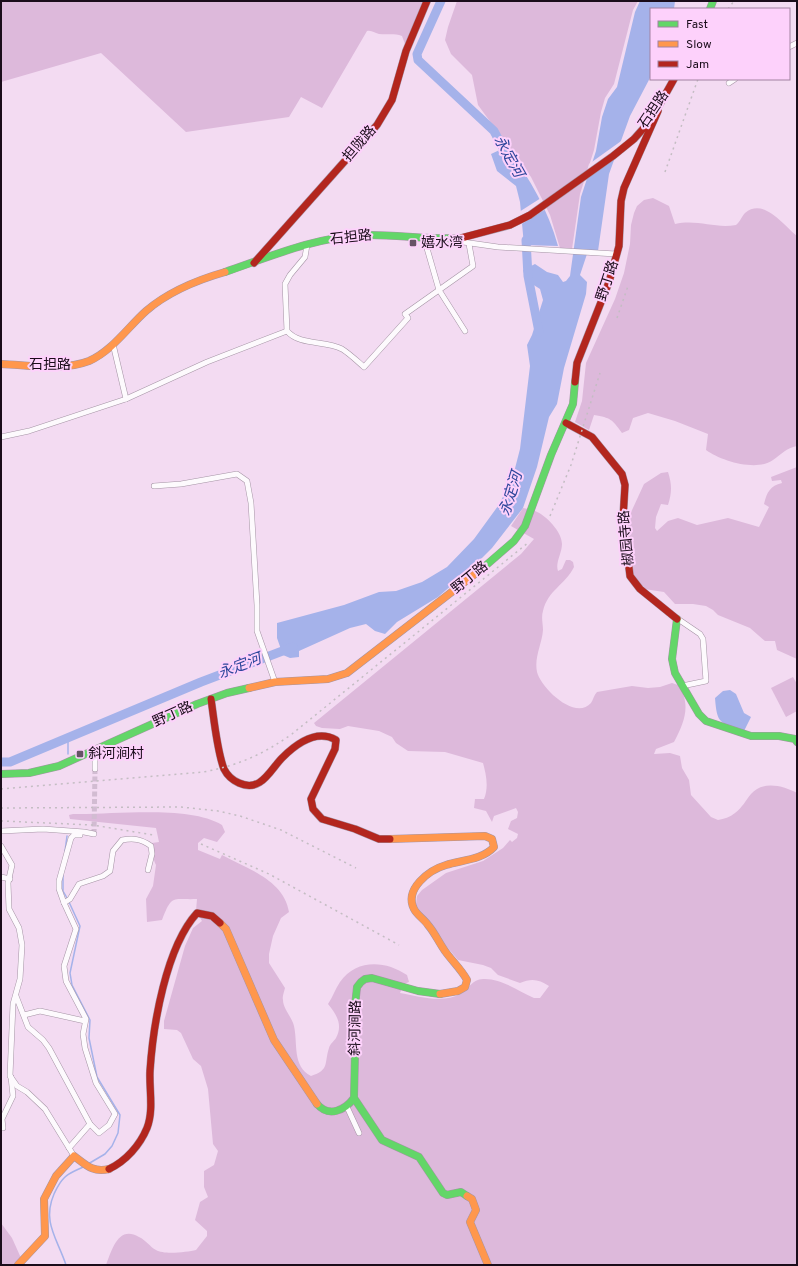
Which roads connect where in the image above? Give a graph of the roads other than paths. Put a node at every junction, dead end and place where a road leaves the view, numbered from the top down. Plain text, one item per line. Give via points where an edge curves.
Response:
1 (427, 1) edge
2 (673, 80) edge
3 (734, 80) edge
4 (729, 83) dead end
5 (659, 108) junction
6 (424, 238) junction
7 (443, 239) junction
8 (469, 244) junction
9 (308, 245) junction
10 (616, 254) junction
11 (254, 263) junction
12 (439, 290) junction
13 (287, 331) junction
14 (464, 331) dead end
15 (113, 344) junction
16 (1, 364) edge
17 (126, 399) junction
18 (566, 423) junction
19 (1, 437) edge
20 (154, 486) dead end
21 (678, 619) junction
22 (275, 682) junction
23 (682, 686) junction
24 (211, 699) junction
25 (797, 742) edge
26 (95, 751) junction
27 (95, 769) tunnel mouth
28 (1, 774) edge
29 (1, 831) edge
30 (1, 846) edge
31 (148, 870) dead end
32 (1, 877) edge
33 (10, 879) junction
34 (67, 901) junction
35 (16, 996) junction
36 (24, 1015) junction
37 (85, 1022) junction
38 (10, 1076) junction
39 (354, 1098) junction
40 (347, 1107) junction
41 (90, 1124) junction
42 (4, 1128) dead end
43 (359, 1133) dead end
44 (69, 1148) junction
45 (74, 1156) junction
46 (18, 1265) edge
47 (488, 1265) edge

1 - 11 street, 担陇路 via 406,51 392,100 376,125
2 - 5 street, 石担路
3 - 4 street
5 - 7 street, 石担路 via 634,139 530,215 477,236
5 - 10 street, 野丁路 via 656,121 638,153 624,188 619,246
6 - 7 street, 石担路
6 - 9 street, 石担路 via 364,235
6 - 12 street
7 - 8 street
8 - 10 street
8 - 12 street via 473,266
9 - 11 street, 石担路
9 - 13 street via 305,257 285,284
10 - 18 street, 野丁路 via 609,282 577,362 573,404
11 - 15 street, 石担路 via 188,284 173,292 147,310
12 - 13 street via 405,314 408,318 364,367 342,349 293,338
12 - 14 street
13 - 17 street via 207,362
15 - 16 street, 石担路 via 100,355 78,365
15 - 17 street
17 - 19 street via 30,431
18 - 21 street, 椒园寺路 via 592,437 622,474 625,485 623,519 630,576 640,589
18 - 22 street, 野丁路 via 551,455 525,526 514,541 482,569 347,673 328,679
20 - 22 street via 237,474 247,481 251,503 257,631
21 - 23 street via 672,659 675,674
21 - 23 street via 700,634 703,639 706,682
22 - 24 street, 野丁路
23 - 25 street via 706,721 751,736 779,736 795,739
24 - 26 street, 野丁路
24 - 39 street, 斜河涧路 via 224,770 234,781 246,786 259,783 282,758 299,745 317,736 328,736 336,740 335,749 315,789 311,805 322,819 379,839 485,836 493,841 492,850 486,855 440,866 417,883 412,891 414,910 428,924 444,950 463,973 467,980 465,987 455,992 438,994 369,978 357,987 353,1024
26 - 27 street
26 - 28 street, 野丁路 via 44,770
29 - 34 street via 43,829 84,832 92,835 74,834 66,850 59,889
30 - 33 street via 12,865
31 - 34 street via 151,846 144,840 122,840 113,851 110,871 79,884
32 - 33 street
33 - 35 street via 10,910 19,928 22,945
34 - 37 street via 76,929 64,966 66,981 86,1019
35 - 36 street
35 - 38 street via 13,1004
36 - 37 street via 40,1011
36 - 41 street via 28,1026 49,1048
37 - 41 street via 83,1034 96,1083 115,1114 109,1125 99,1133
38 - 42 street via 13,1096 2,1119
38 - 44 street via 16,1086 27,1092 45,1109
39 - 40 street
39 - 47 street via 382,1140 419,1157 443,1193 447,1195 461,1192 472,1199 476,1210 470,1222 482,1258
40 - 43 street
40 - 45 street via 331,1112 320,1108 311,1098 274,1040 226,929 212,916 197,913 188,921 175,948 161,1001 151,1051 147,1127 134,1150 114,1168 92,1170
41 - 44 street
44 - 45 street
45 - 46 street via 56,1176 44,1199 45,1236

